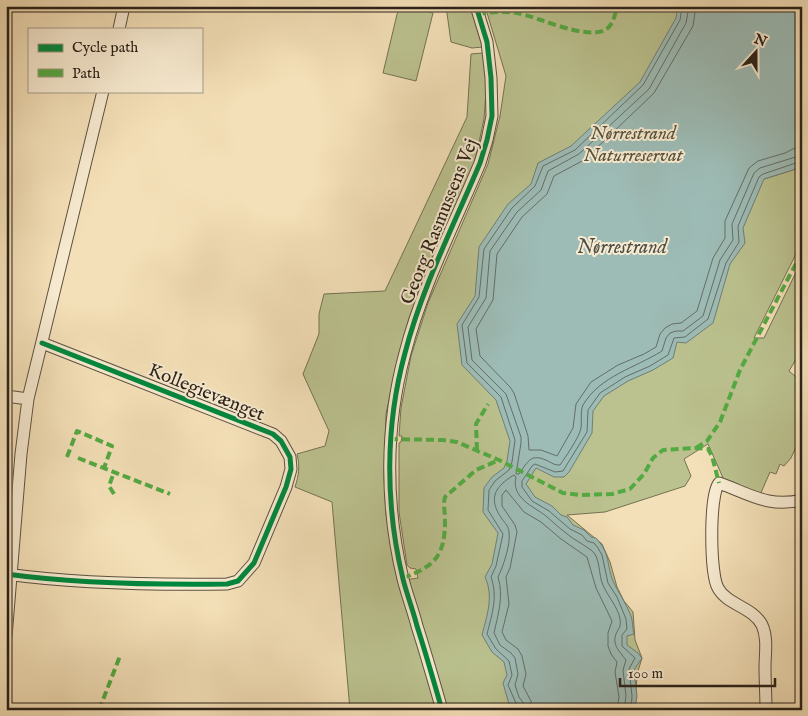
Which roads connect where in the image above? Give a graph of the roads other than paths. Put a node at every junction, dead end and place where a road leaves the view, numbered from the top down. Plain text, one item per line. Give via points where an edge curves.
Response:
1 (124, 6) edge
2 (476, 6) edge
3 (118, 28) edge
4 (103, 92) edge
5 (42, 343) junction
6 (6, 396) edge
7 (28, 399) junction
8 (802, 500) edge
9 (9, 574) edge
10 (6, 637) edge
11 (442, 710) edge
12 (766, 710) edge

1 - 3 street
2 - 11 street, Georg Rasmussens Vej via 487,42 492,78 488,140 432,273 404,354 390,439 392,511 403,578
4 - 5 street
5 - 7 street
5 - 9 street, Kollegievænget via 273,434 290,457 291,469 254,563 238,581 228,584 118,582
6 - 7 street
7 - 9 street
8 - 12 street via 778,503 719,483 713,502 714,576 724,596 753,614 762,625
9 - 10 street

